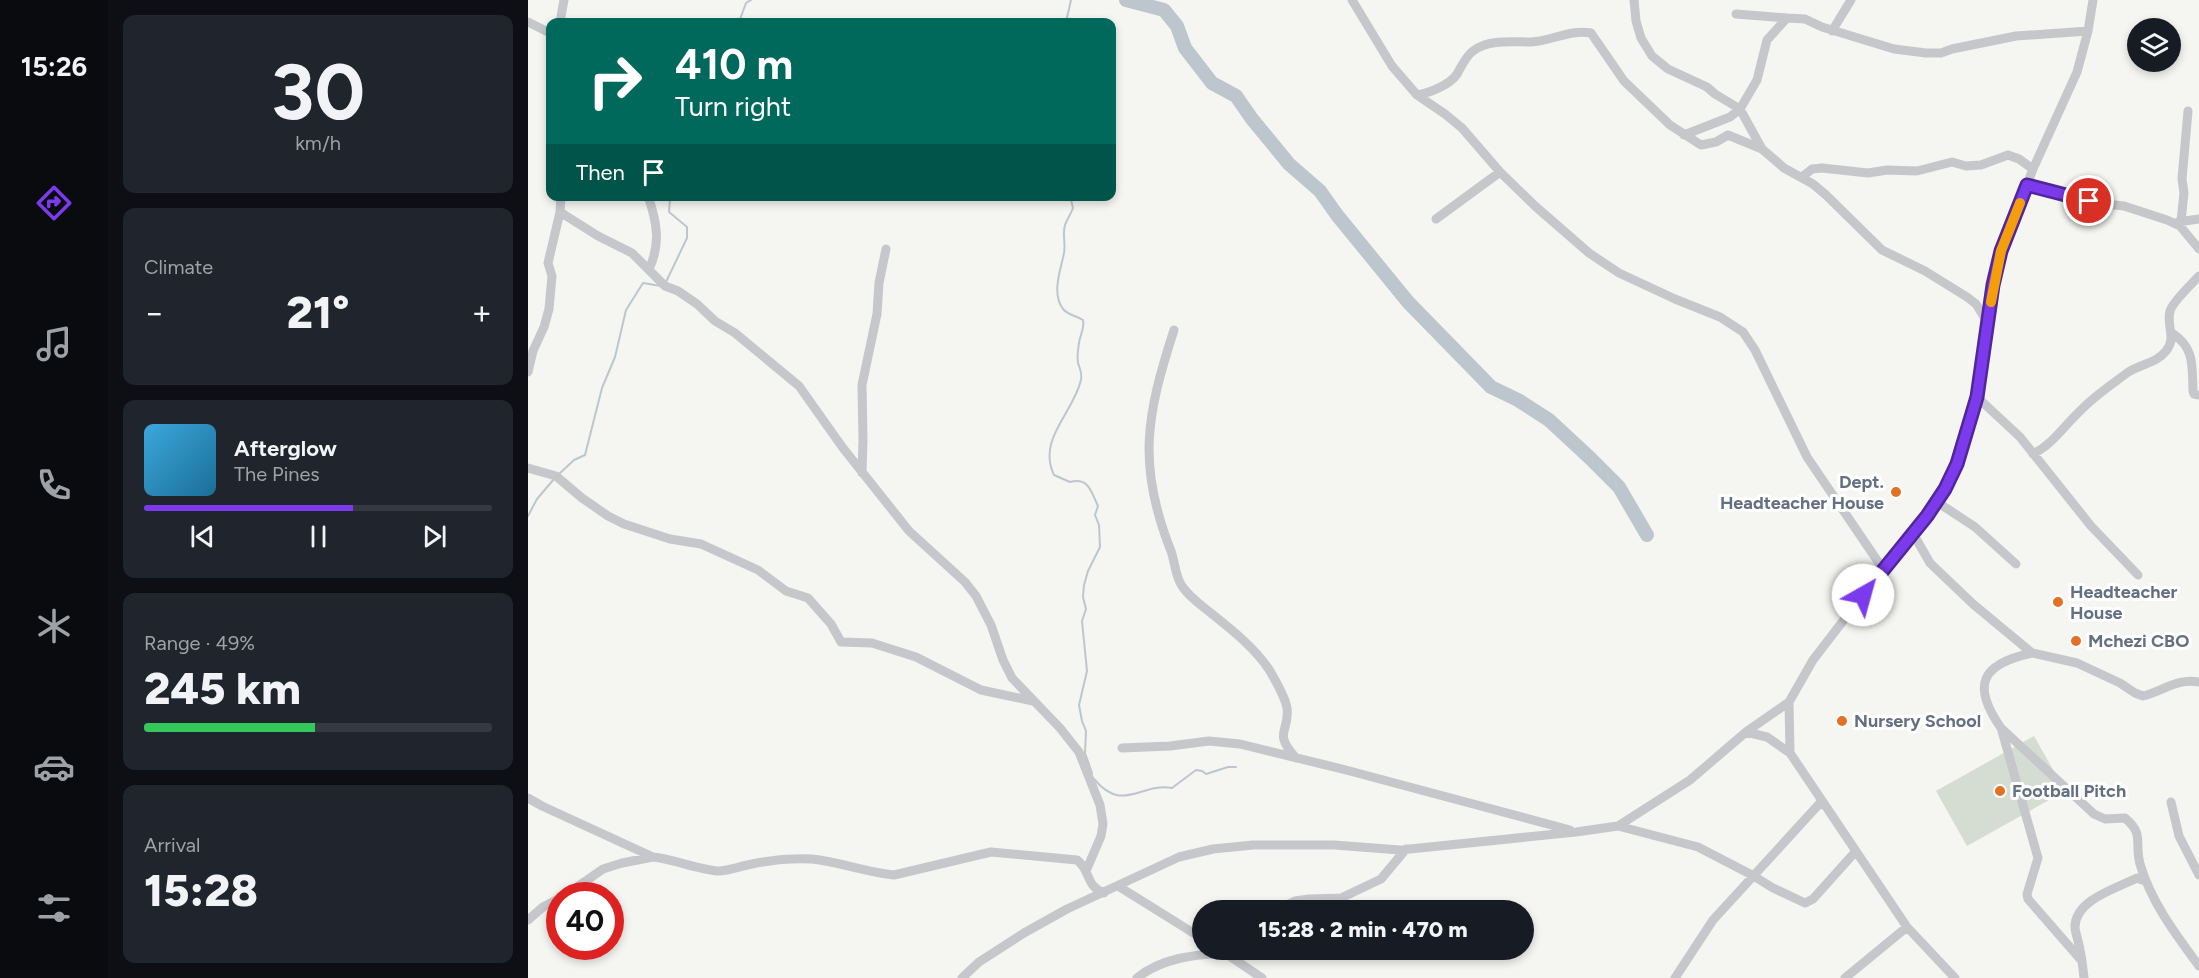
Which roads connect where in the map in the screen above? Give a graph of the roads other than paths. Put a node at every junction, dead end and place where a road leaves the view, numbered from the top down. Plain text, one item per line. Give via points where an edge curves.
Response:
1 (564, 0) edge
2 (1352, 0) edge
3 (1634, 0) edge
4 (1851, 0) edge
5 (2093, 0) edge
6 (1736, 14) dead end
7 (561, 18) edge
8 (1786, 18) junction
9 (528, 22) edge
10 (546, 31) edge
11 (1832, 31) junction
12 (2088, 31) junction
13 (1417, 95) junction
14 (1740, 109) junction
15 (2188, 111) dead end
16 (1684, 135) junction
17 (1762, 149) junction
18 (2033, 169) junction
19 (1500, 172) junction
20 (1802, 177) junction
21 (2027, 185) junction
22 (561, 201) edge
23 (650, 201) edge
24 (560, 212) junction
25 (1436, 219) dead end
26 (2199, 219) edge
27 (2179, 222) junction
28 (886, 249) dead end
29 (2199, 249) edge
30 (649, 269) junction
31 (2199, 276) edge
32 (1989, 325) junction
33 (1174, 330) dead end
34 (2172, 333) junction
35 (528, 372) edge
36 (2199, 395) edge
37 (1977, 397) junction
38 (2033, 454) junction
39 (528, 468) edge
40 (862, 473) junction
41 (1937, 502) junction
42 (1914, 535) junction
43 (2016, 564) dead end
44 (1883, 569) junction
45 (2138, 575) dead end
46 (2032, 653) junction
47 (2199, 682) edge
48 (1033, 702) junction
49 (1789, 702) junction
50 (2001, 729) junction
51 (1746, 732) junction
52 (1122, 747) dead end
53 (1790, 753) junction
54 (1296, 758) junction
55 (528, 798) edge
56 (1821, 802) junction
57 (2171, 802) dead end
58 (1618, 826) junction
59 (1576, 832) junction
60 (1406, 849) junction
61 (1856, 851) junction
62 (653, 857) junction
63 (1086, 871) junction
64 (1752, 875) junction
65 (2199, 875) edge
66 (2145, 881) junction
67 (584, 882) edge
68 (1118, 886) junction
69 (1104, 893) junction
70 (1302, 900) edge
71 (546, 905) edge
72 (528, 920) edge
73 (1907, 927) junction
74 (1192, 932) edge
75 (1192, 957) edge
76 (1238, 960) edge
77 (2082, 961) junction
78 (2199, 966) edge
79 (962, 978) edge
80 (1137, 978) edge
81 (1262, 978) edge
82 (1675, 978) edge
83 (1845, 978) edge
84 (1955, 978) edge
85 (2084, 978) edge

1 - 7 street
2 - 13 street via 1392,66
3 - 14 street via 1641,38 1652,56
4 - 11 street
5 - 12 street
6 - 8 street
8 - 11 street via 1805,19
8 - 14 street via 1767,40 1757,80
9 - 10 street
11 - 12 street via 1894,49 1926,53 2016,36
12 - 18 street via 2077,72
13 - 16 street via 1454,77 1467,56 1482,45 1533,42 1583,31 1591,33 1624,81
13 - 19 street via 1462,128
14 - 16 street via 1730,117
14 - 17 street
15 - 27 street
16 - 17 street via 1701,145 1728,135
17 - 20 street
18 - 20 street via 2008,155 1981,165 1952,162 1917,171 1868,173 1822,168 1812,169
18 - 21 street
19 - 25 street
19 - 44 street via 1535,207 1604,264 1720,317 1743,332 1807,457
20 - 32 street via 1834,202 1882,250 1925,271 1976,304
21 - 27 street
21 - 32 street via 2001,251
22 - 24 street
23 - 30 street via 657,233
24 - 30 street via 632,253
24 - 35 street via 548,263 552,276 549,309
26 - 27 street
27 - 29 street
28 - 40 street via 862,385
30 - 40 street via 665,286 697,304 790,377
31 - 34 street via 2172,306
32 - 37 street
33 - 54 street via 1150,423 1148,450 1156,511 1181,585 1255,652 1269,670 1285,701 1282,735
34 - 36 street via 2190,352 2193,391
34 - 38 street via 2165,353 2130,370 2080,410 2045,448
37 - 38 street
37 - 41 street via 1957,464
38 - 45 street via 2091,526
39 - 48 street via 556,476 624,524 701,544 749,566 786,591 808,598 841,642 872,643 916,657 981,690
40 - 48 street via 909,531 971,589 991,625 1012,678
41 - 42 street
41 - 43 street via 1975,528
42 - 44 street
42 - 46 street via 1930,563
44 - 49 street via 1813,660
46 - 47 street via 2077,663 2143,696 2172,684
46 - 50 street via 1995,668 1984,684 1986,704
48 - 63 street via 1079,752 1100,805 1101,836
49 - 51 street
49 - 53 street
50 - 66 street via 2094,814 2105,819 2125,818 2134,826
50 - 77 street via 2037,852 2038,864 2028,899
51 - 53 street via 1767,737
51 - 58 street via 1690,780
52 - 54 street via 1209,741 1240,744
53 - 56 street
54 - 59 street
55 - 62 street
56 - 61 street
56 - 64 street
57 - 65 street via 2179,836
58 - 59 street
58 - 64 street via 1698,847
59 - 60 street
60 - 68 street via 1334,844 1213,849 1179,857
60 - 70 street via 1381,879 1341,898
61 - 64 street via 1805,903
61 - 73 street
62 - 63 street via 717,871 809,859 894,874 991,852 1070,858
62 - 67 street via 603,869
63 - 69 street via 1091,885
64 - 82 street via 1713,920
66 - 77 street via 2137,878 2100,894 2076,917
66 - 78 street
68 - 69 street
68 - 74 street
69 - 79 street via 1024,933
71 - 72 street
73 - 83 street
73 - 84 street
75 - 80 street via 1148,969
76 - 81 street
77 - 85 street

